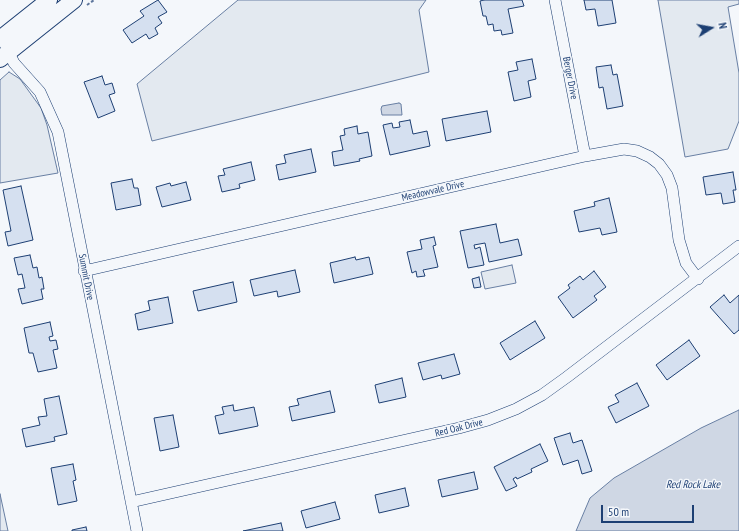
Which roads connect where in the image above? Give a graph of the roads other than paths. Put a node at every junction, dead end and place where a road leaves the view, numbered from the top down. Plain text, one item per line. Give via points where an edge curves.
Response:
1 (50, 0) edge
2 (74, 0) edge
3 (555, 0) edge
4 (3, 50) edge
5 (585, 156) junction
6 (739, 246) edge
7 (84, 270) junction
8 (698, 279) junction
9 (131, 502) junction
10 (137, 531) edge

1 - 4 main road
2 - 4 main road
3 - 5 street, Berger Drive
4 - 7 street, Summit Drive via 40,92 52,114 58,132
5 - 7 street, Meadowvale Drive
5 - 8 street, Meadowvale Drive via 624,149 637,151 659,164 672,188 679,240 686,263
6 - 8 street, Red Oak Drive
7 - 9 street, Summit Drive
8 - 9 street, Red Oak Drive via 542,395 516,409 437,433
9 - 10 street, Summit Drive

